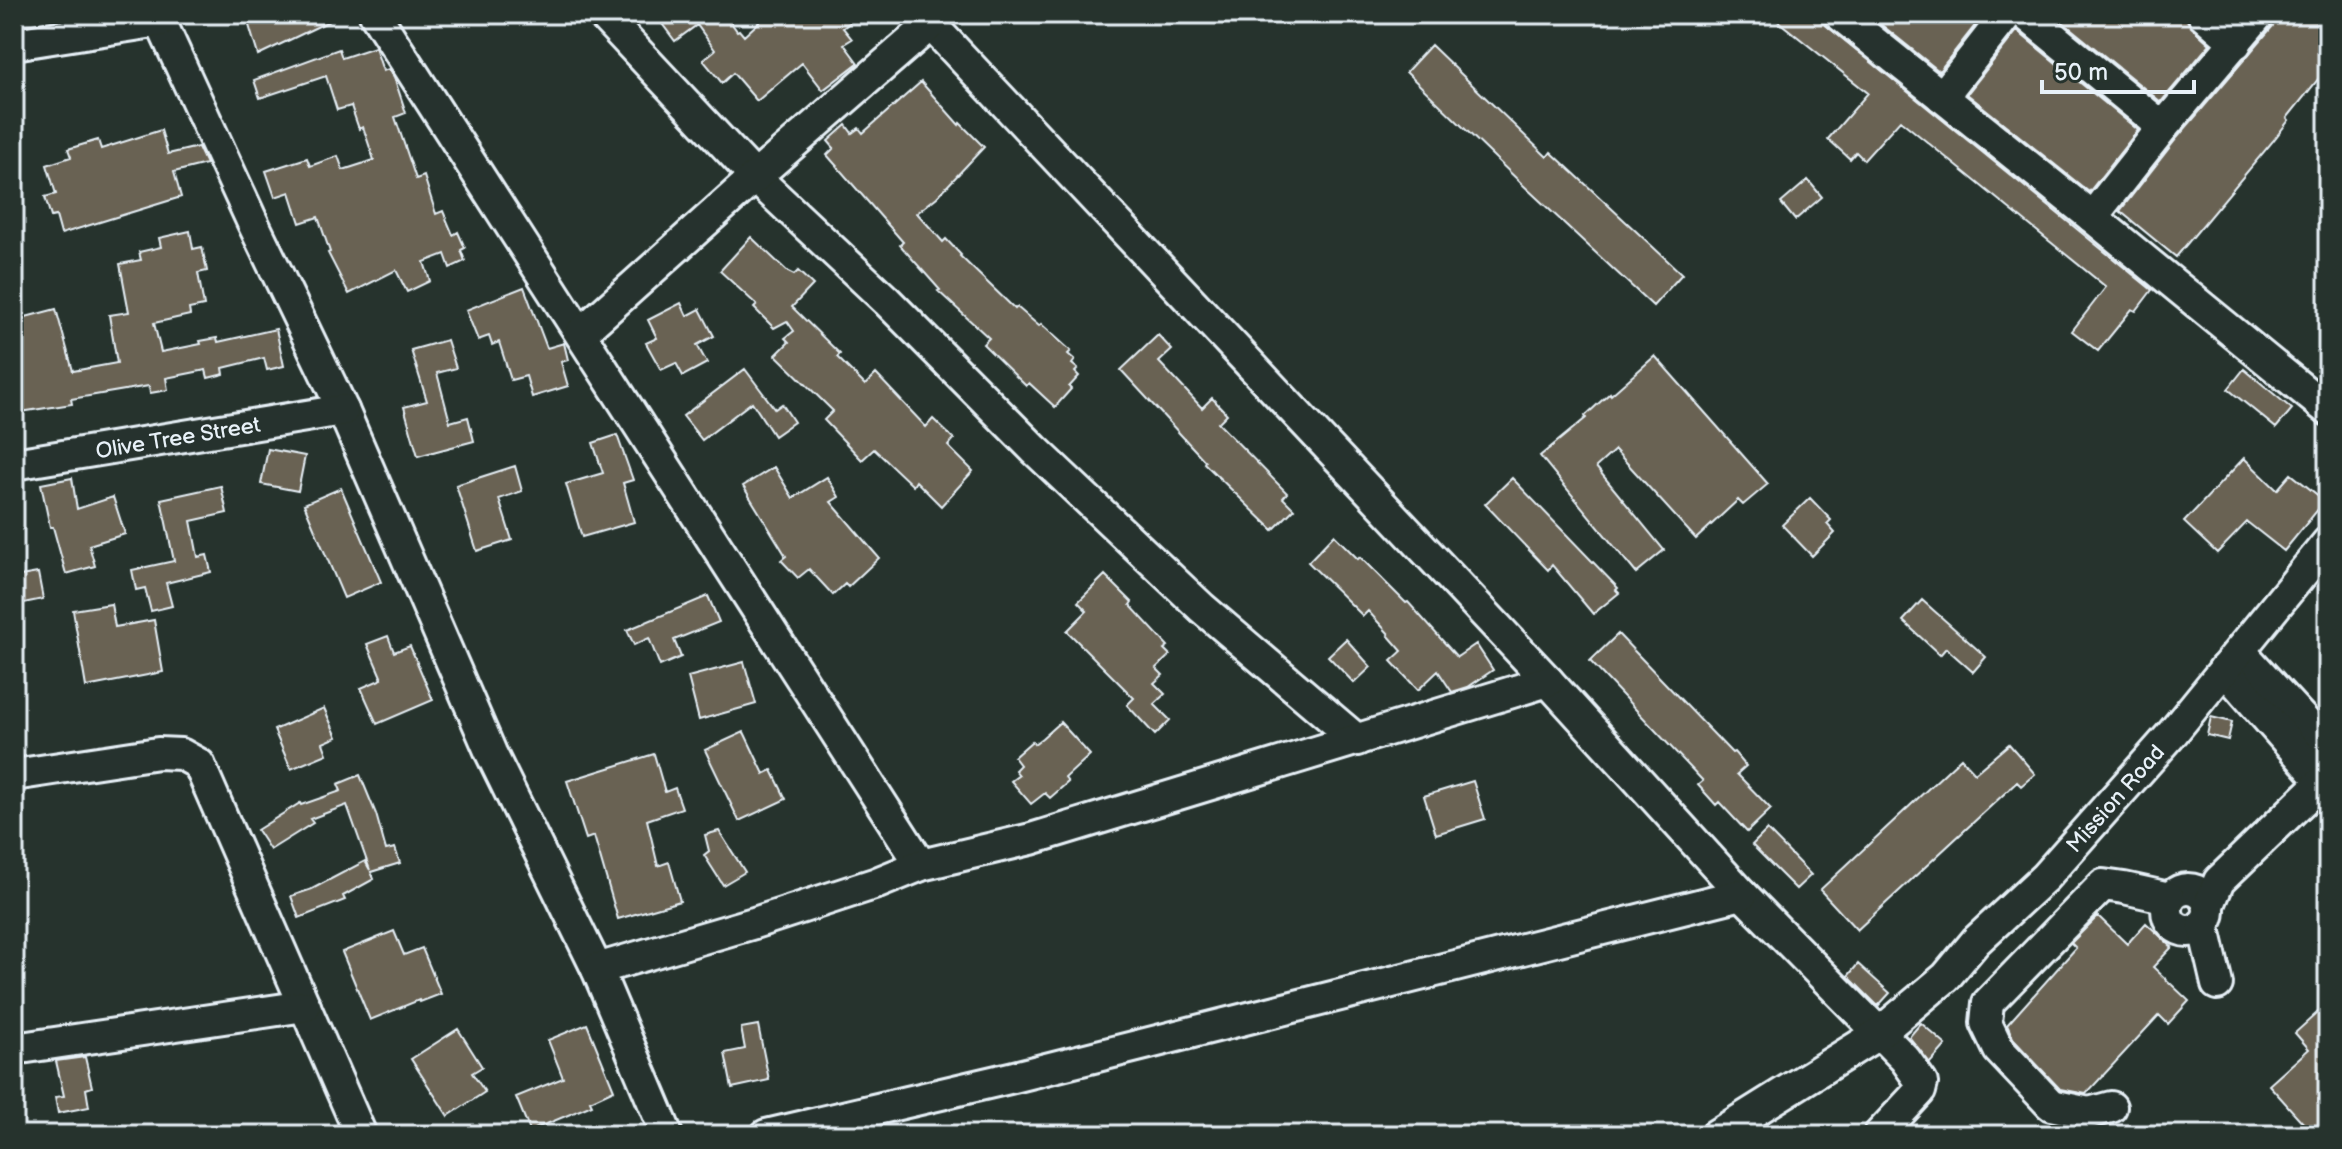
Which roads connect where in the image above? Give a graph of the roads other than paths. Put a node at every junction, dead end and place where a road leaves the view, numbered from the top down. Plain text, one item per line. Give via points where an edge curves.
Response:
1 (375, 14) edge
2 (602, 14) edge
3 (1839, 14) edge
4 (2007, 14) edge
5 (2025, 14) edge
6 (2203, 14) edge
7 (2259, 14) edge
8 (159, 18) edge
9 (926, 19) edge
10 (2236, 43) junction
11 (14, 44) edge
12 (1942, 97) junction
13 (2163, 127) junction
14 (755, 177) junction
15 (2092, 217) junction
16 (581, 333) junction
17 (343, 410) junction
18 (2328, 410) edge
19 (14, 464) edge
20 (2328, 542) edge
21 (2232, 660) junction
22 (1548, 681) junction
23 (1357, 740) junction
24 (2328, 747) edge
25 (14, 775) edge
26 (2325, 785) edge
27 (921, 865) junction
28 (1742, 894) junction
29 (2199, 899) junction
30 (597, 969) junction
31 (2217, 984) dead end
32 (305, 1006) junction
33 (1878, 1034) junction
34 (14, 1049) edge
35 (2111, 1107) dead end
36 (361, 1135) edge
37 (667, 1135) edge
38 (766, 1135) edge
39 (1716, 1135) edge
40 (1879, 1135) edge

1 - 16 street
2 - 14 street
3 - 12 street
4 - 12 street
5 - 13 street
6 - 10 street
7 - 10 street
8 - 11 street
8 - 17 street
9 - 14 street
9 - 22 street
10 - 13 street
12 - 15 street
13 - 15 street
14 - 16 street
14 - 23 street via 1202,608
15 - 18 street
16 - 27 street
17 - 19 street, Olive Tree Street
17 - 30 street via 491,753
20 - 21 street, Mission Road
21 - 24 street
21 - 26 street
21 - 33 street, Mission Road via 2045,877 1976,941 1946,977
22 - 23 street
22 - 28 street
23 - 27 street via 1031,839
25 - 32 street via 158,753 181,754 199,764
26 - 29 street
27 - 30 street via 754,923
28 - 33 street
28 - 38 street
29 - 31 street
29 - 35 street via 2103,885 1988,1003 1986,1023 1999,1050 2051,1105 2089,1113
30 - 37 street
32 - 34 street
32 - 36 street
33 - 39 street, Mission Road
33 - 40 street via 1922,1083

